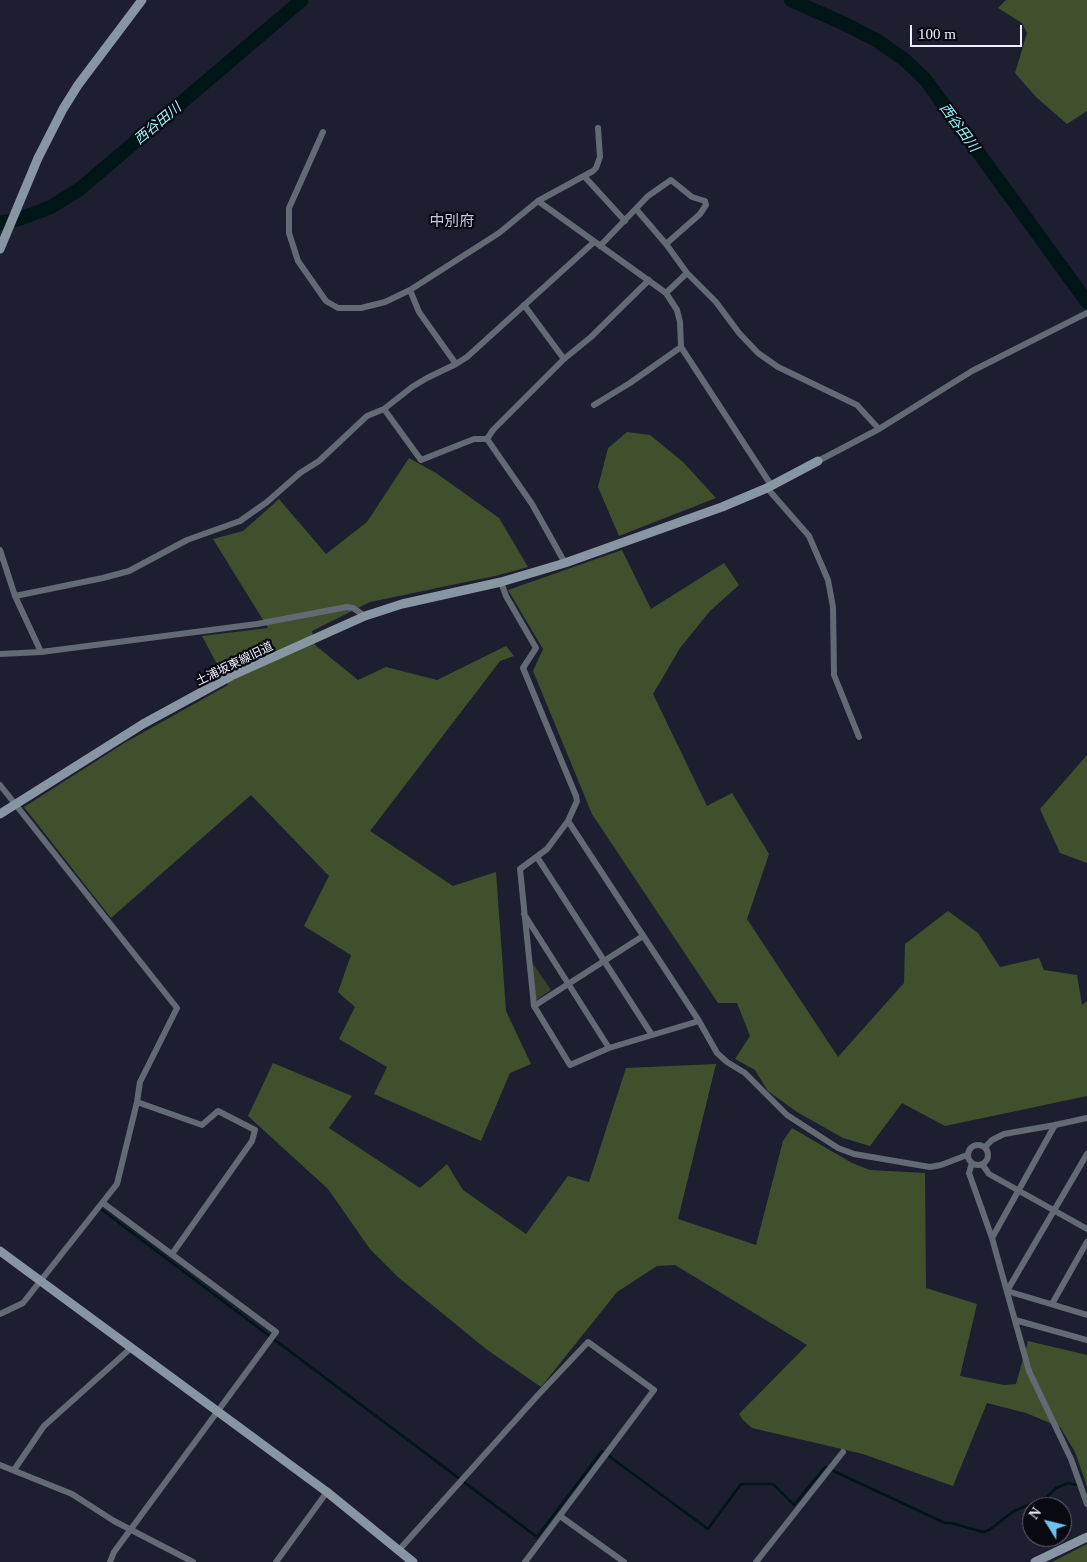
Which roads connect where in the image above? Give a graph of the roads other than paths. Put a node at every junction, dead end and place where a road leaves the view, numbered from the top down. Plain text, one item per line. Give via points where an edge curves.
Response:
1 (142, 0) edge
2 (598, 128) dead end
3 (323, 132) dead end
4 (584, 176) junction
5 (538, 201) junction
6 (636, 209) junction
7 (626, 221) junction
8 (597, 244) junction
9 (666, 244) junction
10 (0, 249) edge
11 (687, 273) junction
12 (649, 280) junction
13 (410, 290) junction
14 (666, 293) junction
15 (524, 305) junction
16 (1085, 314) edge
17 (681, 347) junction
18 (564, 359) junction
19 (456, 364) junction
20 (594, 405) dead end
21 (384, 409) junction
22 (879, 429) junction
23 (486, 439) junction
24 (818, 462) joint
25 (769, 487) junction
26 (0, 550) edge
27 (565, 563) junction
28 (501, 582) junction
29 (15, 596) junction
30 (365, 616) junction
31 (40, 652) junction
32 (0, 654) edge
33 (859, 737) dead end
34 (0, 785) edge
35 (15, 805) junction
36 (0, 814) edge
37 (568, 821) junction
38 (537, 857) junction
39 (523, 913) junction
40 (643, 936) junction
41 (604, 961) junction
42 (569, 984) junction
43 (534, 1006) junction
44 (699, 1021) junction
45 (652, 1035) junction
46 (609, 1048) junction
47 (137, 1102) junction
48 (1087, 1118) edge
49 (1055, 1125) junction
50 (984, 1147) junction
51 (1087, 1154) edge
52 (967, 1155) junction
53 (972, 1164) junction
54 (982, 1164) junction
55 (1019, 1190) junction
56 (103, 1203) junction
57 (1054, 1210) junction
58 (1087, 1228) edge
59 (992, 1238) junction
60 (1087, 1242) edge
61 (0, 1251) edge
62 (172, 1254) junction
63 (41, 1281) junction
64 (1007, 1291) junction
65 (1052, 1304) junction
66 (0, 1314) edge
67 (1087, 1315) edge
68 (1015, 1320) junction
69 (1087, 1340) edge
70 (131, 1348) junction
71 (218, 1412) junction
72 (843, 1452) dead end
73 (0, 1465) edge
74 (14, 1470) junction
75 (327, 1492) junction
76 (1087, 1504) edge
77 (560, 1516) junction
78 (131, 1530) junction
79 (1087, 1537) edge
80 (399, 1550) junction
81 (110, 1562) edge
82 (193, 1562) edge
83 (276, 1562) edge
84 (413, 1562) edge
85 (524, 1562) edge
86 (624, 1562) edge
87 (756, 1562) edge
88 (1035, 1562) edge

1 - 10 street via 63,109 38,158
2 - 4 street via 600,157 596,168
3 - 13 street via 290,208 289,233 298,261 326,301 338,308 361,308
4 - 5 street
4 - 7 street
5 - 8 street
5 - 13 street via 499,233
6 - 7 street
6 - 9 street
6 - 9 street via 671,180 704,202 706,205 700,214
7 - 8 street
8 - 12 street
8 - 15 street
9 - 11 street
11 - 14 street
11 - 22 street via 716,302 758,354 778,367 857,404
12 - 14 street
12 - 18 street
13 - 19 street via 419,312
14 - 17 street via 677,310
15 - 18 street
15 - 19 street via 476,350
16 - 22 street via 972,371
17 - 20 street
17 - 25 street
18 - 23 street
19 - 21 street via 412,387
21 - 23 street via 421,460 474,439
21 - 29 street via 367,416 318,461 240,521 187,540 129,571
22 - 24 street
23 - 27 street via 532,504
24 - 25 street, 土浦坂東線旧道
25 - 27 street, 土浦坂東線旧道 via 697,517
25 - 33 street via 809,536 828,580 833,607 834,675
26 - 29 street
27 - 28 street, 土浦坂東線旧道
28 - 30 street, 土浦坂東線旧道 via 418,600
28 - 37 street via 536,648 523,668 576,796
29 - 31 street
30 - 31 street via 347,607 257,624
30 - 35 street, 土浦坂東線旧道 via 232,676 143,724
31 - 32 street
34 - 35 street
35 - 36 street, 土浦坂東線旧道
35 - 47 street via 176,1008 140,1082
37 - 38 street
37 - 40 street
38 - 39 street via 520,868
38 - 41 street
39 - 42 street
39 - 43 street
40 - 41 street
40 - 44 street
41 - 42 street
41 - 45 street
42 - 43 street
42 - 46 street
43 - 46 street via 570,1065
44 - 45 street
44 - 52 street via 721,1058 745,1073 787,1115 838,1148 854,1154 930,1167
45 - 46 street
47 - 56 street via 117,1184
47 - 62 street via 202,1125 218,1111 255,1130 252,1141
48 - 49 street
49 - 50 street via 1004,1134
49 - 55 street
50 - 52 street via 972,1146
50 - 54 street via 988,1156
51 - 57 street
52 - 53 street
53 - 54 street
53 - 59 street via 969,1173
54 - 55 street via 989,1174
55 - 57 street
55 - 59 street
56 - 62 street
56 - 63 street
57 - 58 street
57 - 64 street
59 - 64 street
60 - 65 street
61 - 63 street
62 - 71 street via 276,1332
63 - 66 street via 23,1303
63 - 70 street
64 - 65 street
64 - 68 street
65 - 67 street
68 - 69 street
68 - 76 street via 1029,1371 1071,1459
70 - 71 street
70 - 74 street via 44,1426
71 - 75 street
71 - 78 street
72 - 87 street
73 - 74 street
74 - 78 street via 72,1494
75 - 80 street
75 - 83 street
77 - 80 street via 654,1390 588,1342
77 - 85 street
77 - 86 street
78 - 81 street
78 - 82 street
79 - 88 street
80 - 84 street

